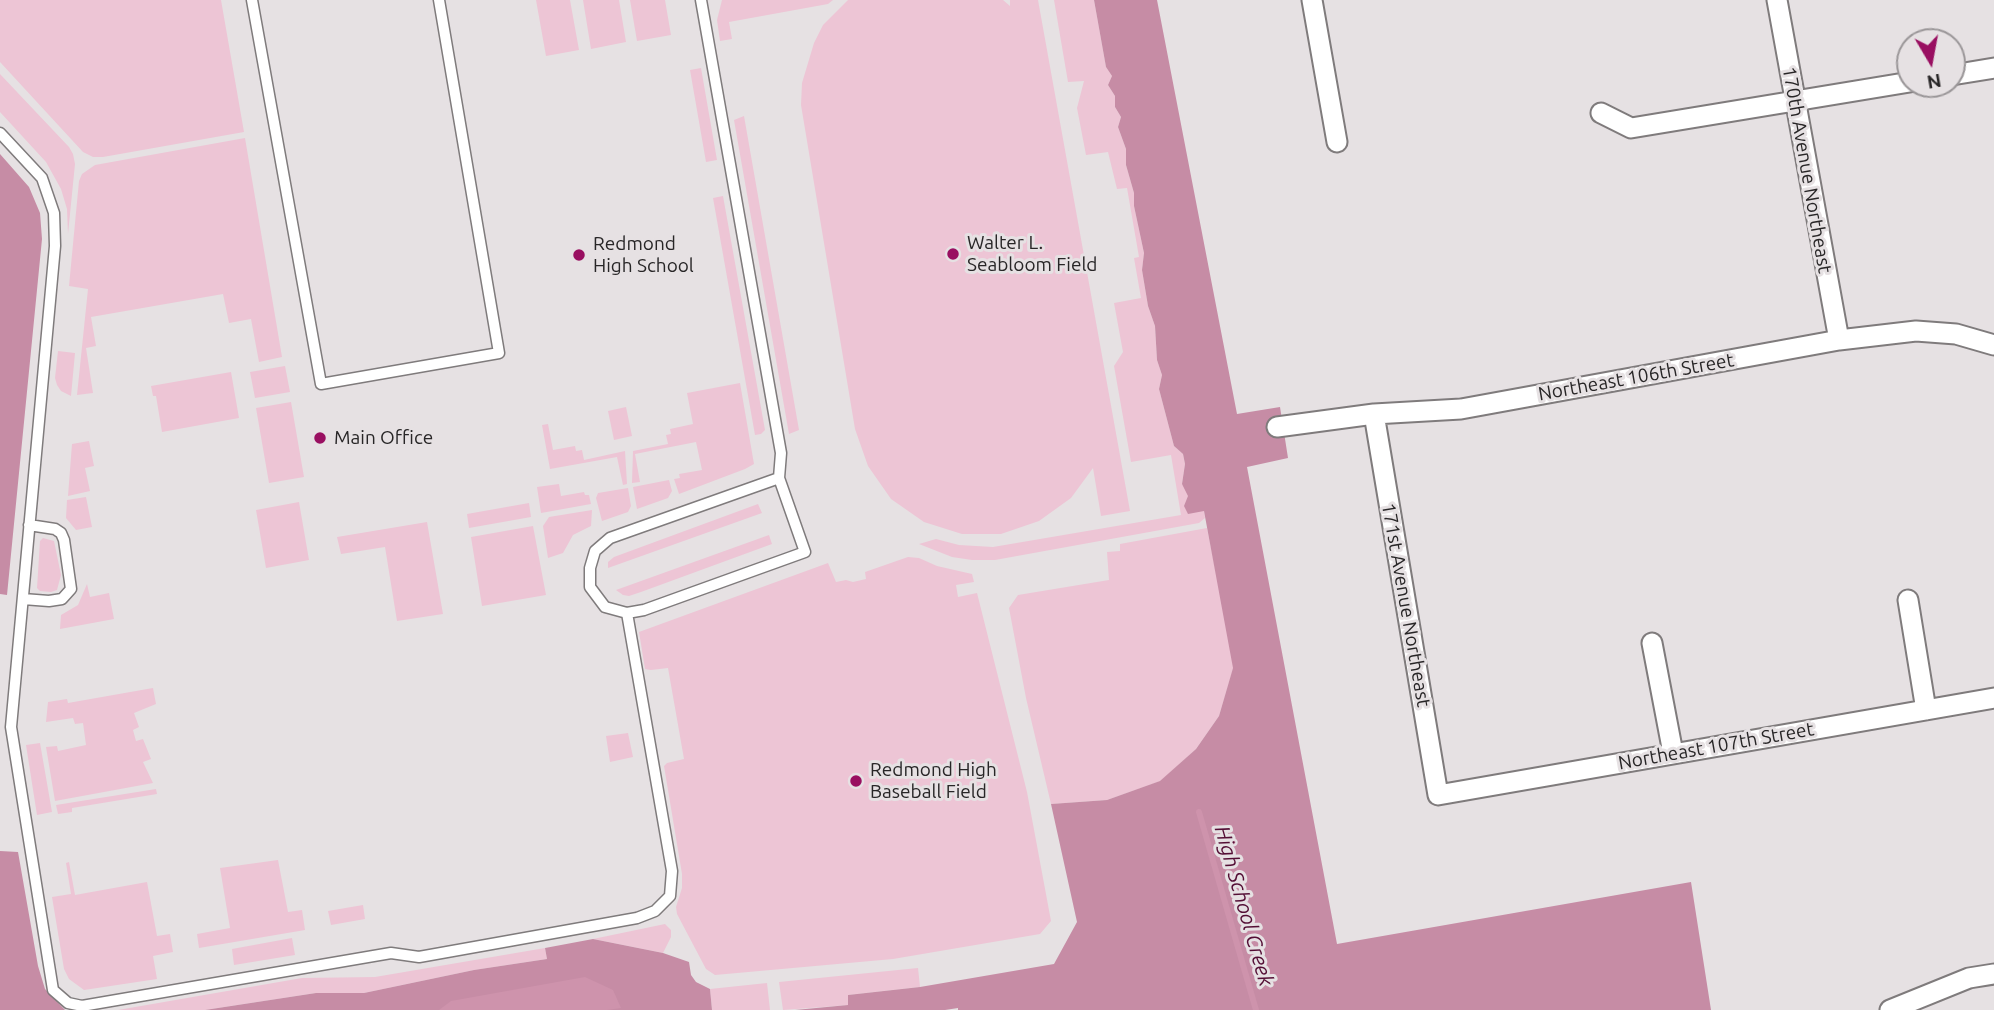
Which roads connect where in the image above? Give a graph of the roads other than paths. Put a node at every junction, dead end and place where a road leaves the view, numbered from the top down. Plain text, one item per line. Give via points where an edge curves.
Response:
1 (252, 0) edge
2 (439, 0) edge
3 (701, 0) edge
4 (1312, 0) edge
5 (1777, 0) edge
6 (1994, 68) edge
7 (1966, 73) edge
8 (1896, 85) edge
9 (1794, 103) junction
10 (1601, 113) dead end
11 (0, 133) edge
12 (1337, 142) dead end
13 (1839, 340) junction
14 (1994, 345) edge
15 (1374, 414) junction
16 (1277, 427) dead end
17 (779, 478) junction
18 (29, 525) junction
19 (23, 599) junction
20 (1908, 600) dead end
21 (626, 613) junction
22 (1652, 643) dead end
23 (1994, 698) edge
24 (1926, 710) junction
25 (1673, 753) junction
26 (1438, 795) joint
27 (1994, 974) edge
28 (1890, 1010) edge

1 - 2 lane via 321,384 499,353
3 - 17 lane via 780,453
4 - 12 street
5 - 9 street, 170th Avenue Northeast
6 - 7 street
8 - 9 street
9 - 10 street via 1630,128
9 - 13 street, 170th Avenue Northeast
11 - 18 lane via 42,178 54,213 55,246
13 - 14 street, Northeast 106th Street via 1916,331 1956,334
13 - 15 street, Northeast 106th Street via 1461,409
15 - 16 street, Northeast 106th Street
15 - 26 street, 171st Avenue Northeast
17 - 21 lane via 805,552
17 - 21 lane via 610,538 595,551 590,587 605,607
18 - 19 lane
18 - 19 lane via 61,533 71,589 62,599
19 - 21 lane via 13,743 53,990 68,1003 82,1006 391,953 419,957 656,911 670,896 671,871
20 - 24 street
22 - 25 street
23 - 24 street, Northeast 107th Street
24 - 25 street, Northeast 107th Street
25 - 26 street, Northeast 107th Street
27 - 28 street via 1969,978

